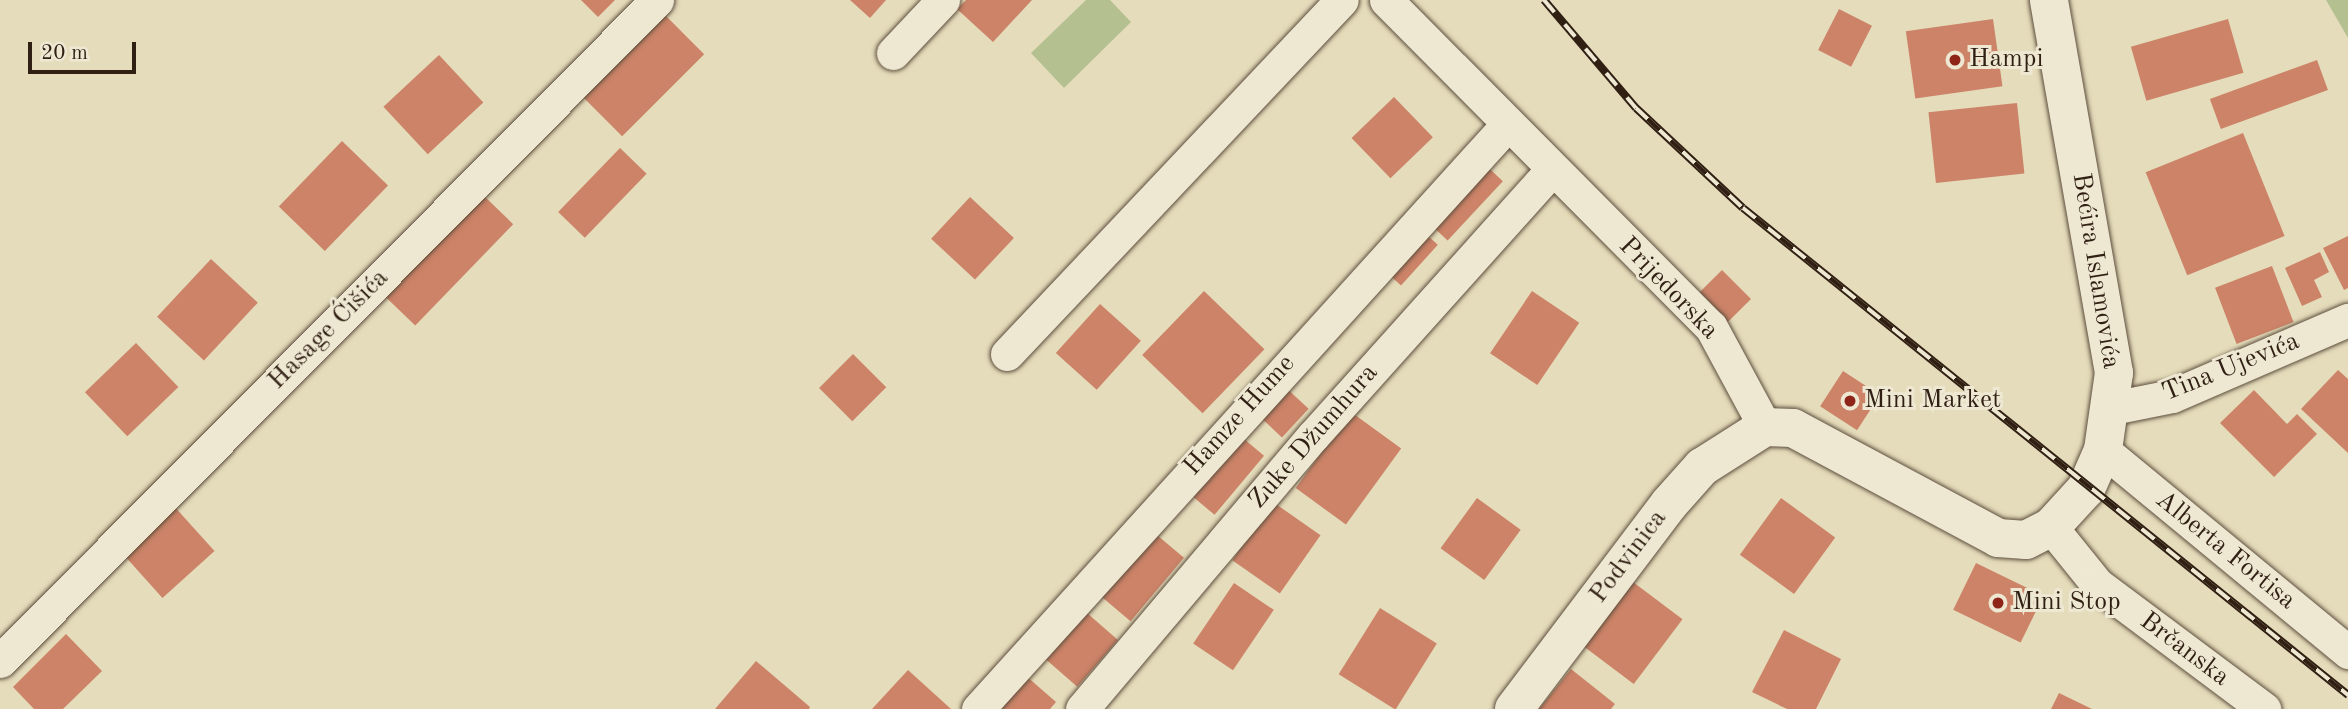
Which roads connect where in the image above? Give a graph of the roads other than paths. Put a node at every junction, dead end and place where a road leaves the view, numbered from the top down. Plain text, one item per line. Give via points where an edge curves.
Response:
1 (657, 0) edge
2 (943, 0) edge
3 (1342, 0) edge
4 (1386, 0) edge
5 (2049, 0) edge
6 (893, 53) dead end
7 (1506, 126) junction
8 (1552, 170) junction
9 (2348, 320) edge
10 (1007, 354) dead end
11 (2112, 408) junction
12 (1765, 427) junction
13 (2103, 450) junction
14 (2051, 527) junction
15 (2348, 652) edge
16 (0, 661) edge
17 (978, 709) edge
18 (1082, 709) edge
19 (1514, 709) edge
20 (2264, 709) edge

1 - 16 street, Hasage Ćišića
2 - 6 street
3 - 10 street
4 - 7 street, Prijedorska
5 - 11 street, Bećira Islamovića via 2114,373
7 - 8 street, Prijedorska
7 - 17 street, Hamze Hume
8 - 12 street, Prijedorska via 1710,327
8 - 18 street, Zuke Džumhura via 1313,436
9 - 11 street, Tina Ujevića via 2172,396
11 - 13 street, Bećira Islamovića
12 - 14 street via 1793,428 1998,538 2026,540
12 - 19 street, Podvinica via 1702,467 1669,504
13 - 14 street, Bećira Islamovića via 2086,489
13 - 15 street, Alberta Fortisa
14 - 20 street, Brčanska via 2097,584

